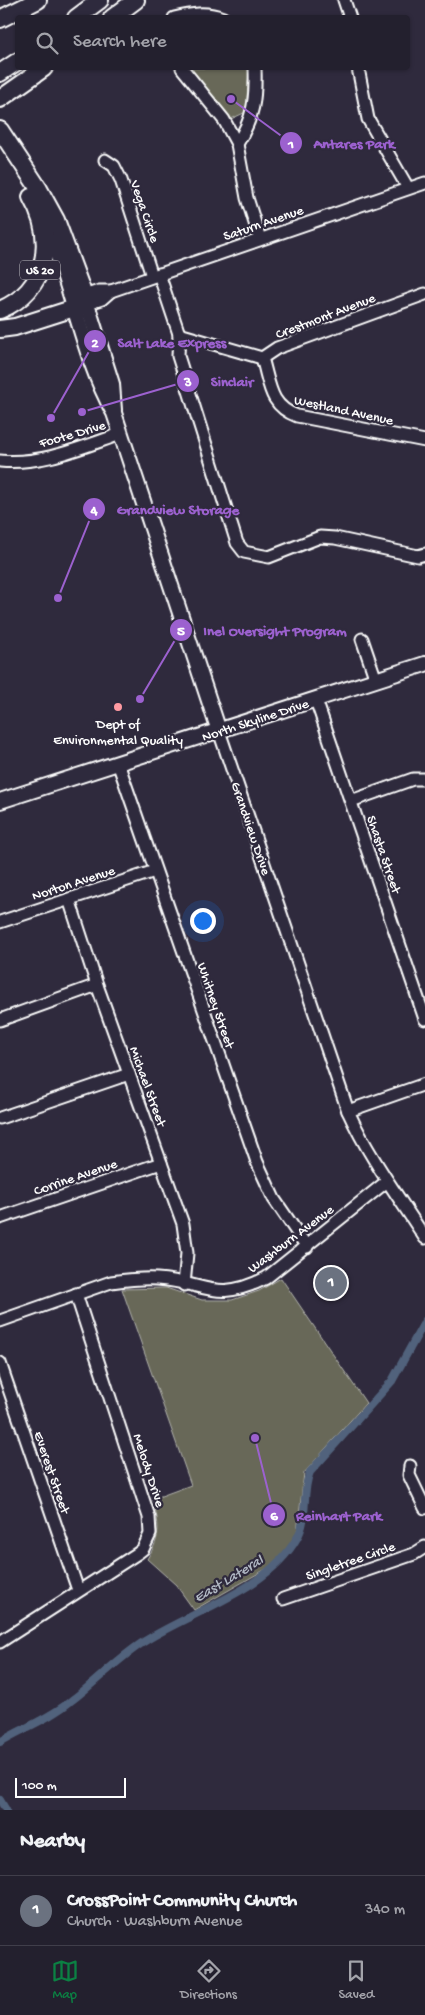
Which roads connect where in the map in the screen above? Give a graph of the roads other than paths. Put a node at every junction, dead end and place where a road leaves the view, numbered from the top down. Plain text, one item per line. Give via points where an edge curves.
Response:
1 (38, 0) edge
2 (100, 0) edge
3 (136, 0) edge
4 (344, 0) edge
5 (80, 15) edge
6 (116, 15) edge
7 (188, 15) edge
8 (215, 15) edge
9 (349, 15) edge
10 (0, 19) edge
11 (15, 63) edge
12 (41, 70) edge
13 (184, 70) edge
14 (255, 70) edge
15 (358, 70) edge
16 (0, 74) edge
17 (3, 98) edge
18 (1, 138) edge
19 (237, 144) junction
20 (105, 160) dead end
21 (425, 182) edge
22 (408, 188) junction
23 (40, 214) junction
24 (260, 239) junction
25 (156, 275) junction
26 (425, 294) edge
27 (79, 302) junction
28 (0, 310) edge
29 (0, 321) edge
30 (0, 329) edge
31 (179, 334) junction
32 (262, 358) junction
33 (121, 434) junction
34 (425, 441) edge
35 (0, 461) edge
36 (425, 554) edge
37 (362, 639) dead end
38 (425, 664) edge
39 (376, 680) junction
40 (316, 700) junction
41 (219, 731) junction
42 (118, 763) junction
43 (425, 779) edge
44 (0, 801) edge
45 (351, 801) junction
46 (155, 871) junction
47 (69, 900) junction
48 (0, 922) edge
49 (97, 985) junction
50 (425, 1019) edge
51 (0, 1020) edge
52 (129, 1074) junction
53 (425, 1084) edge
54 (348, 1111) junction
55 (0, 1118) edge
56 (161, 1162) junction
57 (386, 1182) junction
58 (0, 1218) edge
59 (423, 1231) edge
60 (307, 1247) junction
61 (184, 1285) junction
62 (76, 1294) junction
63 (0, 1321) edge
64 (0, 1364) edge
65 (410, 1466) dead end
66 (425, 1508) edge
67 (425, 1546) edge
68 (78, 1590) junction
69 (283, 1600) dead end
70 (0, 1642) edge

1 - 10 highway
2 - 5 highway
3 - 6 highway
4 - 9 street
7 - 8 street
11 - 16 highway
12 - 17 highway
13 - 19 street via 224,120
14 - 19 street via 256,97 248,127
15 - 22 street via 368,119
18 - 23 highway, Grandview Drive / US 20
18 - 27 highway, Grandview Drive via 39,189 56,220
19 - 24 street via 247,198
20 - 25 street, Vega Circle via 114,166
21 - 22 street, Saturn Avenue
22 - 24 street, Saturn Avenue
23 - 27 main road, Grandview Drive
23 - 28 highway, US 20 via 45,254 39,274 26,292
24 - 25 street, Saturn Avenue
25 - 27 street, Saturn Avenue via 111,291 102,299
25 - 31 street, Vega Circle
26 - 32 street, Crestmont Avenue via 277,348
27 - 29 highway
27 - 30 highway
27 - 33 main road, Grandview Drive via 100,388
31 - 32 street
31 - 36 street, Vega Circle via 178,356 237,543 244,552 269,557 320,537 418,556
32 - 34 street, Westland Avenue via 276,403 284,411
33 - 35 street, Foote Drive via 63,454 32,460
33 - 41 main road, Grandview Drive
37 - 39 street
38 - 39 main road, North Skyline Drive
39 - 40 main road, North Skyline Drive
40 - 41 main road, North Skyline Drive
40 - 45 street, Shasta Street
41 - 42 main road, North Skyline Drive
41 - 54 street, Grandview Drive
42 - 44 main road, North Skyline Drive
42 - 46 street, Whitney Street
43 - 45 street via 414,779
45 - 50 street, Shasta Street
46 - 47 street, Norton Avenue
46 - 60 street, Whitney Street via 257,1162 274,1199
47 - 48 street, Norton Avenue
47 - 49 street, Michael Street
49 - 51 street
49 - 52 street, Michael Street
52 - 55 street
52 - 56 street, Michael Street
53 - 54 street
54 - 57 street, Grandview Drive
56 - 58 street, Corrine Avenue
56 - 61 street, Michael Street via 186,1236
57 - 59 street, Grandview Drive
57 - 60 street, Washburn Avenue
60 - 61 street, Washburn Avenue via 266,1278 241,1289 210,1291
61 - 62 street, Washburn Avenue via 159,1279 130,1279
62 - 63 street, Washburn Avenue
62 - 68 street, Melody Drive via 151,1527 147,1542 138,1553
64 - 68 street, Everest Street
65 - 66 street via 409,1475
67 - 69 street, Singletree Circle via 414,1554
68 - 70 street, Melody Drive

